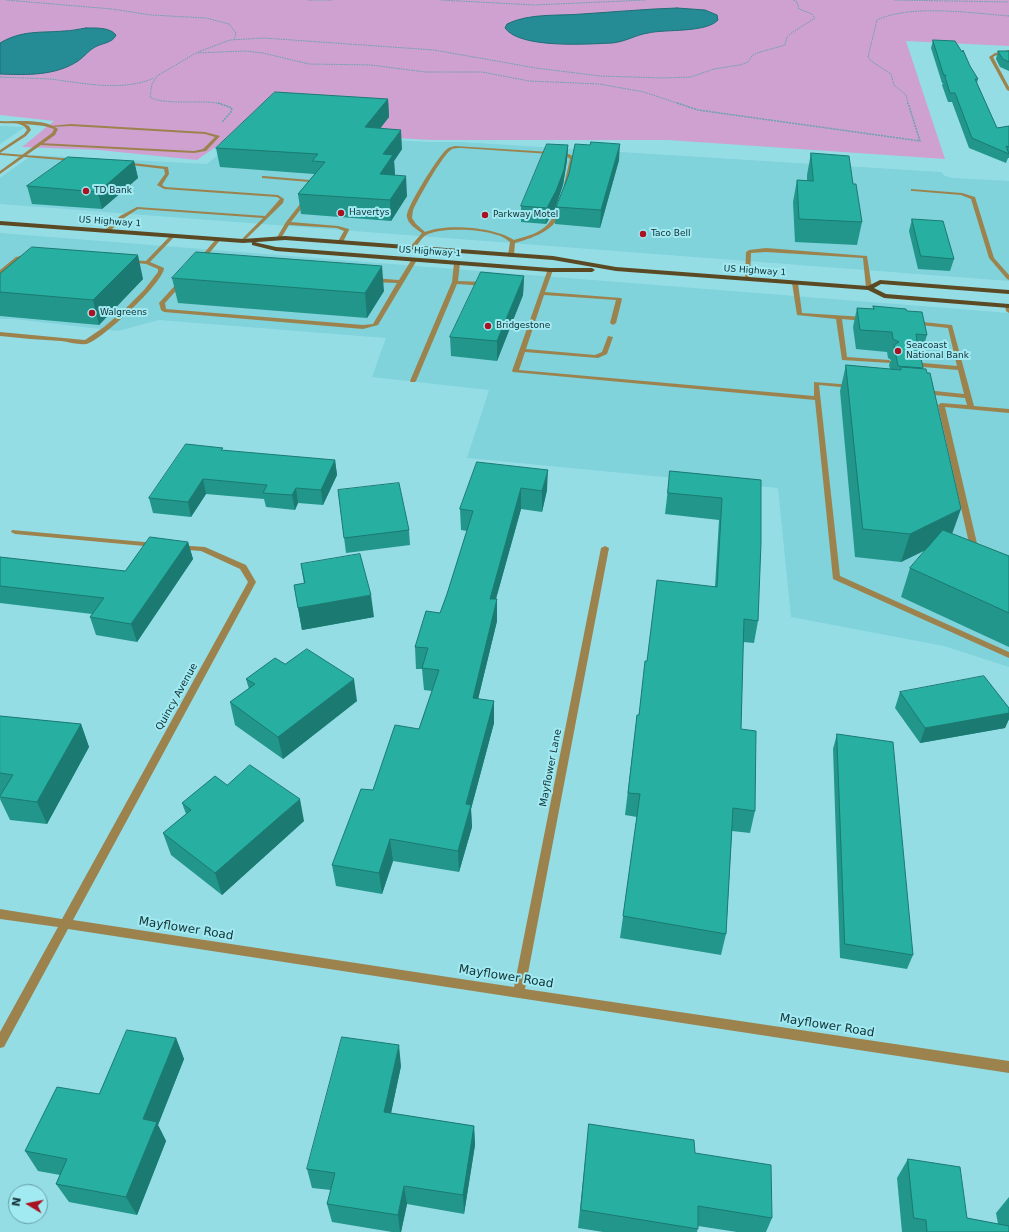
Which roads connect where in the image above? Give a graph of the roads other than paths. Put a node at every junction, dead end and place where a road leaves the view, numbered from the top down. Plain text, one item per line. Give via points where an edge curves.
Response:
1 (1009, 51) edge
2 (1009, 90) edge
3 (0, 122) edge
4 (22, 124) junction
5 (52, 126) junction
6 (40, 144) junction
7 (0, 153) edge
8 (23, 156) junction
9 (80, 160) edge
10 (120, 163) edge
11 (0, 173) edge
12 (264, 177) dead end
13 (565, 188) edge
14 (913, 190) dead end
15 (560, 202) edge
16 (266, 217) junction
17 (288, 223) junction
18 (2, 225) edge
19 (107, 231) junction
20 (424, 233) junction
21 (173, 236) junction
22 (219, 239) junction
23 (278, 239) junction
24 (243, 241) junction
25 (340, 242) junction
26 (513, 242) junction
27 (412, 248) junction
28 (37, 255) edge
29 (511, 255) junction
30 (414, 260) junction
31 (125, 261) edge
32 (147, 263) junction
33 (457, 263) junction
34 (204, 266) edge
35 (616, 269) junction
36 (550, 270) junction
37 (0, 273) edge
38 (186, 276) edge
39 (1009, 278) edge
40 (362, 279) edge
41 (747, 279) junction
42 (401, 282) junction
43 (455, 282) junction
44 (795, 283) junction
45 (491, 284) edge
46 (869, 288) junction
47 (1009, 292) edge
48 (542, 293) junction
49 (1008, 307) edge
50 (839, 317) junction
51 (871, 320) edge
52 (613, 323) dead end
53 (910, 323) edge
54 (0, 334) edge
55 (610, 337) dead end
56 (522, 350) junction
57 (889, 362) dead end
58 (912, 364) edge
59 (961, 368) junction
60 (413, 381) dead end
61 (861, 387) edge
62 (915, 392) edge
63 (968, 396) junction
64 (817, 398) junction
65 (971, 408) junction
66 (1009, 411) edge
67 (15, 532) dead end
68 (605, 548) dead end
69 (981, 555) edge
70 (1009, 655) edge
71 (0, 914) edge
72 (65, 924) junction
73 (519, 992) junction
74 (0, 1043) edge
75 (1009, 1067) edge

1 - 2 street via 991,57
3 - 4 street
4 - 5 street
4 - 7 street via 29,130
5 - 6 street via 56,130 54,134
5 - 6 street via 71,125 218,136 204,150 194,152
6 - 8 street
7 - 8 street
8 - 9 street
8 - 11 street
10 - 16 street via 166,168 168,174 159,185 164,188 278,196 282,199 281,202
12 - 17 street via 310,181 316,187
13 - 20 street via 572,159 566,154 450,148 410,208 409,216
14 - 39 street via 962,194 973,198 992,258
15 - 26 street via 553,222 544,230
16 - 19 street via 137,208
16 - 24 street
17 - 23 street
17 - 25 street via 348,230
18 - 19 main road, US Highway 1
19 - 21 main road, US Highway 1
20 - 26 street via 443,229 469,230 496,233
20 - 27 street
21 - 22 main road, US Highway 1
21 - 32 street
22 - 24 main road, US Highway 1
22 - 34 street via 196,265
23 - 24 main road, US Highway 1
23 - 25 main road, US Highway 1
24 - 30 main road, US Highway 1 via 276,249
25 - 27 main road, US Highway 1
26 - 29 street
27 - 29 main road, US Highway 1
28 - 37 street via 18,258
29 - 35 main road, US Highway 1 via 553,258
30 - 33 main road, US Highway 1
30 - 42 street
31 - 32 street
32 - 54 street via 161,268 156,279 98,335 86,342
33 - 36 main road, US Highway 1
33 - 43 street
35 - 36 main road, US Highway 1
35 - 41 main road, US Highway 1
36 - 48 street
38 - 42 street via 162,303 164,310 363,327 375,325
40 - 42 street
41 - 44 main road, US Highway 1
41 - 46 street via 748,252 766,250 865,257
43 - 45 street
43 - 60 street
44 - 46 main road, US Highway 1
44 - 50 street via 799,314
46 - 47 main road, US Highway 1 via 880,282
46 - 49 main road, US Highway 1 via 884,296
48 - 52 street via 619,299
48 - 56 street
50 - 51 street
50 - 57 street via 844,358
53 - 59 street via 950,326
55 - 56 street via 605,353 596,357
56 - 64 street via 515,371
58 - 59 street
59 - 63 street
61 - 64 street via 816,383
62 - 63 street
63 - 65 street
64 - 70 street via 836,577
65 - 66 street
65 - 69 street via 941,405 974,552
67 - 72 street, Quincy Avenue via 202,549 243,567 252,582
68 - 73 street, Mayflower Lane
71 - 72 street, Mayflower Road
72 - 73 street, Mayflower Road
72 - 74 street, Quincy Avenue
73 - 75 street, Mayflower Road

